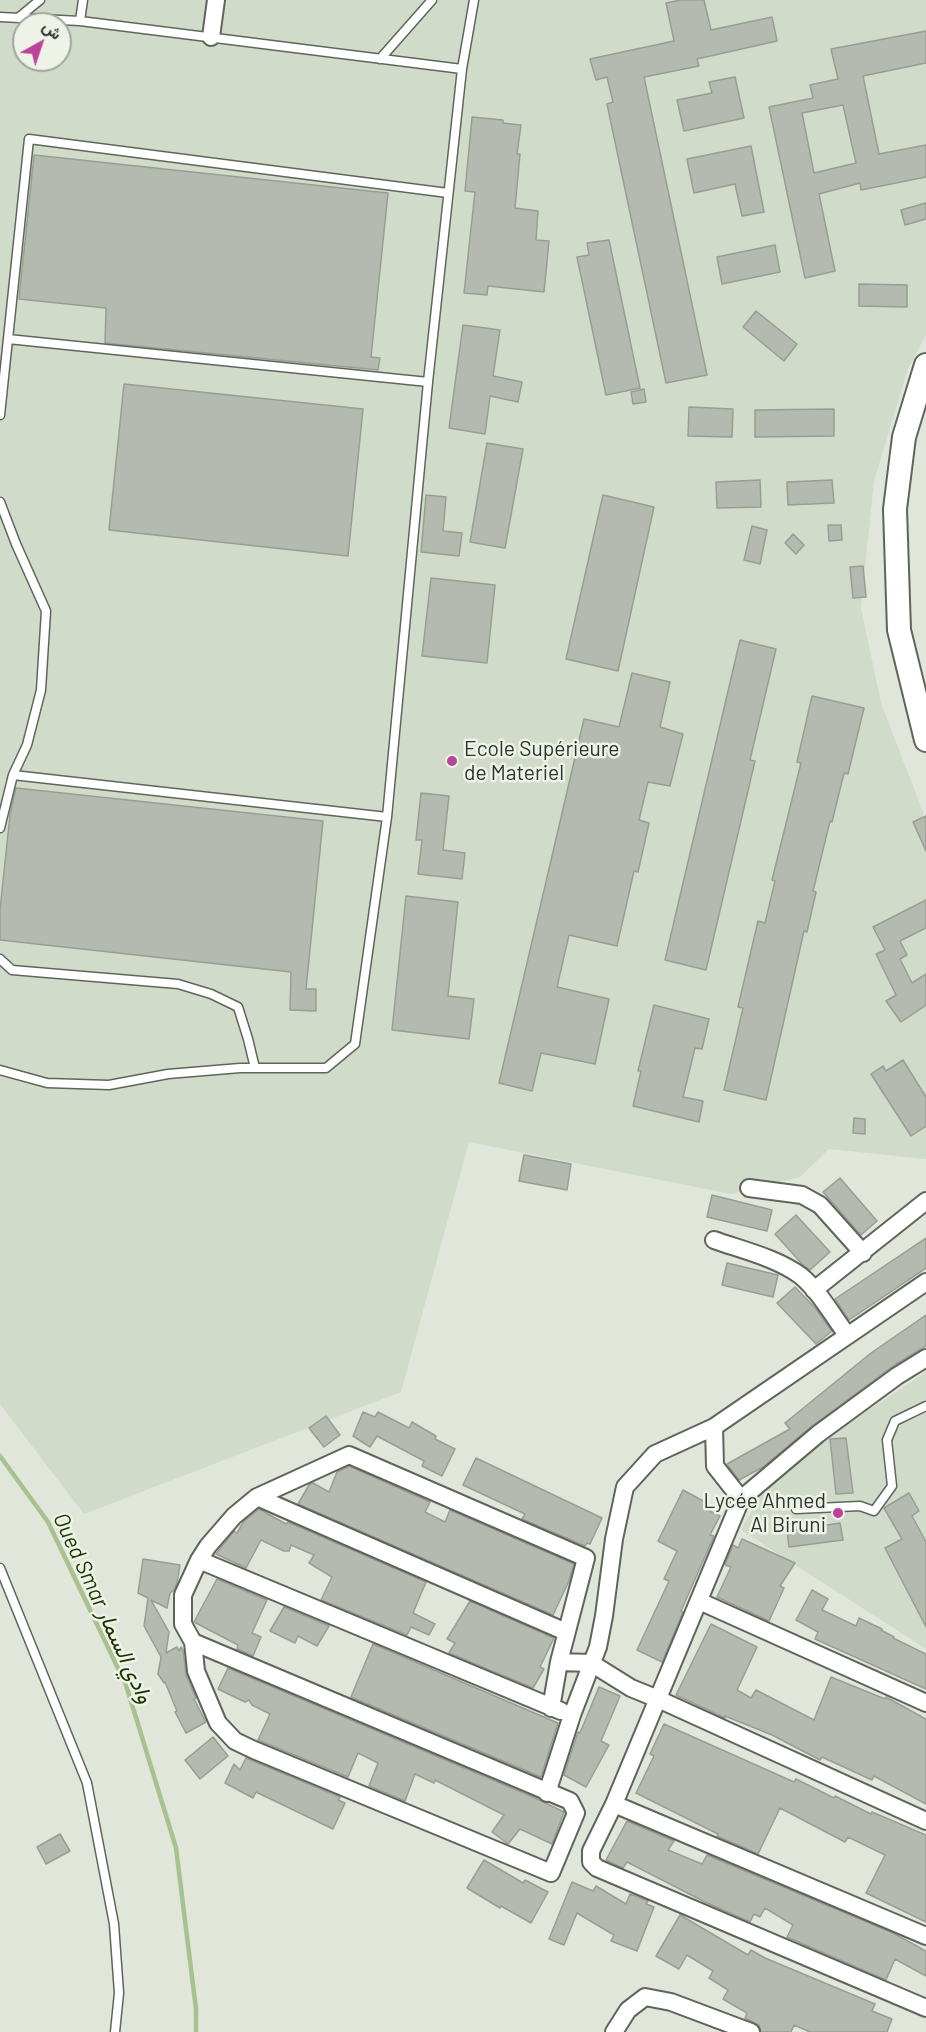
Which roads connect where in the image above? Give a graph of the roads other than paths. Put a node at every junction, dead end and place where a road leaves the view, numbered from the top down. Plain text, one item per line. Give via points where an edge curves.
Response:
1 (40, 0) edge
2 (82, 0) edge
3 (216, 0) edge
4 (432, 0) edge
5 (474, 0) edge
6 (25, 12) edge
7 (72, 21) edge
8 (80, 21) junction
9 (211, 38) junction
10 (380, 59) junction
11 (462, 69) junction
12 (448, 193) junction
13 (8, 339) junction
14 (926, 364) edge
15 (428, 382) junction
16 (0, 415) edge
17 (0, 502) edge
18 (926, 740) edge
19 (13, 775) junction
20 (387, 817) junction
21 (0, 828) edge
22 (0, 959) edge
23 (255, 1068) junction
24 (0, 1070) edge
25 (749, 1188) dead end
26 (926, 1201) edge
27 (714, 1240) dead end
28 (863, 1253) junction
29 (926, 1282) edge
30 (814, 1290) junction
31 (847, 1335) junction
32 (926, 1358) edge
33 (926, 1406) edge
34 (714, 1427) junction
35 (257, 1497) junction
36 (741, 1499) junction
37 (796, 1509) dead end
38 (199, 1560) junction
39 (0, 1568) edge
40 (699, 1601) junction
41 (566, 1632) junction
42 (194, 1642) junction
43 (559, 1662) junction
44 (591, 1663) junction
45 (658, 1699) junction
46 (926, 1703) edge
47 (551, 1707) junction
48 (572, 1715) junction
49 (547, 1793) junction
50 (614, 1804) junction
51 (926, 1821) edge
52 (926, 1936) edge
53 (926, 2007) edge
54 (115, 2032) edge
55 (614, 2032) edge
56 (751, 2032) edge

1 - 6 lane
2 - 8 lane
3 - 9 street
4 - 10 lane
5 - 11 lane
7 - 8 lane
8 - 9 lane
9 - 10 lane
10 - 11 lane
11 - 12 lane
12 - 13 lane via 29,139
12 - 15 lane
13 - 15 lane
13 - 16 lane
14 - 18 main road via 904,437 896,509 899,630
15 - 20 lane
17 - 19 lane via 46,611 41,690 27,745
19 - 20 lane
19 - 21 lane
20 - 23 lane via 355,1044 326,1068
22 - 23 lane via 12,970 178,984 211,994 238,1007
23 - 24 lane via 168,1074 109,1085 47,1083
25 - 28 street via 802,1195 820,1205
26 - 28 street
27 - 30 street via 781,1265 801,1276
28 - 30 street
29 - 31 street
30 - 31 street
31 - 34 street
32 - 36 street via 818,1434
33 - 37 lane via 895,1421 887,1440 892,1486 874,1511 860,1506
34 - 36 street via 715,1466
34 - 44 street via 655,1454 625,1487 604,1616
35 - 38 street via 234,1516
35 - 41 street
35 - 41 street via 349,1455 586,1558
36 - 40 street
38 - 42 street via 183,1595 183,1624
38 - 47 street
39 - 54 lane via 87,1783 114,1924 119,1993
40 - 45 street
40 - 46 street
41 - 43 street
42 - 49 street
42 - 49 street via 196,1671 218,1723 235,1741 551,1873 576,1813 570,1801
43 - 44 street
43 - 47 street
44 - 45 street via 631,1688
44 - 48 street
45 - 50 street
45 - 51 street
47 - 48 street
48 - 49 street
50 - 52 street
50 - 53 street via 591,1851 591,1862 597,1868
55 - 56 street via 628,2010 645,1997 671,2002

